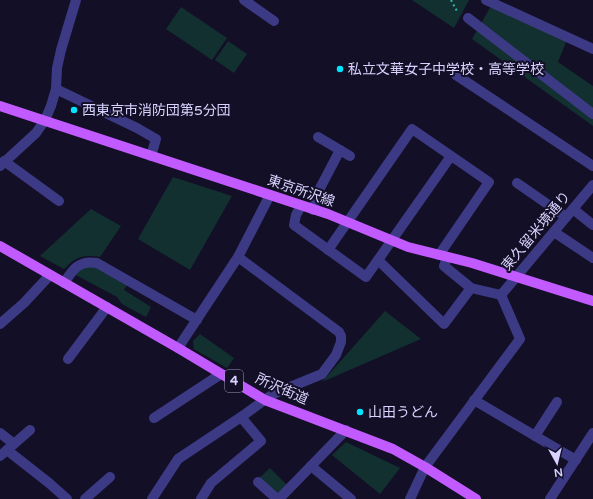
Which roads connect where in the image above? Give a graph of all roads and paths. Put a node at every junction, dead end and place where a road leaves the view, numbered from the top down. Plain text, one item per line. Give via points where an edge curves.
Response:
1 (76, 0) edge
2 (244, 0) edge
3 (452, 0) edge
4 (486, 0) edge
5 (464, 17) joint
6 (274, 21) dead end
7 (593, 49) edge
8 (456, 75) dead end
9 (56, 89) junction
10 (0, 106) edge
11 (593, 114) edge
12 (45, 120) junction
13 (318, 137) dead end
14 (340, 150) junction
15 (151, 156) junction
16 (350, 156) dead end
17 (451, 156) junction
18 (2, 164) edge
19 (593, 166) edge
20 (517, 183) dead end
21 (593, 185) edge
22 (270, 195) junction
23 (59, 201) dead end
24 (301, 206) junction
25 (573, 209) junction
26 (313, 210) junction
27 (566, 217) junction
28 (348, 222) junction
29 (593, 225) edge
30 (554, 232) junction
31 (392, 241) junction
32 (0, 246) edge
33 (328, 250) junction
34 (443, 256) junction
35 (238, 257) junction
36 (593, 258) edge
37 (379, 260) junction
38 (50, 275) junction
39 (516, 277) junction
40 (64, 283) junction
41 (471, 288) junction
42 (501, 295) junction
43 (593, 301) edge
44 (107, 307) junction
45 (197, 320) junction
46 (0, 324) edge
47 (178, 348) junction
48 (68, 360) dead end
49 (221, 374) junction
50 (265, 400) junction
51 (474, 400) junction
52 (557, 402) dead end
53 (241, 417) junction
54 (154, 418) dead end
55 (30, 430) dead end
56 (346, 430) junction
57 (0, 433) edge
58 (593, 433) edge
59 (535, 436) junction
60 (7, 450) edge
61 (576, 460) junction
62 (311, 466) junction
63 (425, 467) junction
64 (110, 477) dead end
65 (258, 482) dead end
66 (203, 498) edge
67 (67, 499) edge
68 (85, 499) edge
69 (152, 499) edge
70 (278, 499) edge
71 (351, 499) edge
72 (410, 499) edge
73 (476, 499) edge
74 (550, 499) edge

1 - 9 street via 61,50
2 - 6 street
3 - 5 path
4 - 7 street
5 - 11 street
8 - 19 street
9 - 12 street
9 - 15 street via 156,139
10 - 12 main road, 東京所沢線
12 - 15 main road, 東京所沢線
12 - 18 street via 36,133
13 - 14 street
14 - 16 street
14 - 26 street via 317,194
15 - 22 main road, 東京所沢線
17 - 28 street via 412,129
17 - 31 street
17 - 34 street via 489,182
18 - 23 street
20 - 27 street
21 - 25 street, 東久留米境通り
22 - 24 main road, 東京所沢線
22 - 35 street
24 - 26 main road, 東京所沢線
24 - 33 street via 294,225
25 - 27 street, 東久留米境通り
25 - 29 street
26 - 28 main road, 東京所沢線
27 - 30 street, 東久留米境通り
28 - 31 main road, 東京所沢線
28 - 33 street
30 - 36 street
30 - 39 street, 東久留米境通り
31 - 34 main road, 東京所沢線
31 - 37 street
32 - 38 main road, 所沢街道 / 4
33 - 37 street via 366,277
34 - 39 main road, 東京所沢線
34 - 41 street via 444,266
35 - 45 street
35 - 50 street via 341,336 336,355 322,374 273,394
37 - 41 street via 444,324
38 - 40 main road, 所沢街道 / 4
38 - 46 street
39 - 42 street, 東久留米境通り
39 - 43 main road, 東京所沢線
40 - 44 main road, 所沢街道 / 4
40 - 45 street via 77,266 97,263
41 - 42 street
42 - 51 street via 520,339
44 - 47 main road, 所沢街道 / 4
44 - 48 street
45 - 47 street
47 - 49 main road, 所沢街道 / 4
49 - 50 main road, 所沢街道 / 4
49 - 54 street
50 - 53 street
50 - 56 main road, 所沢街道 / 4
51 - 59 street
51 - 63 street
52 - 59 street
53 - 66 street via 261,441 211,483
53 - 69 street via 178,459
55 - 60 street
56 - 62 street
56 - 63 main road, 所沢街道 / 4 via 393,449
57 - 60 street
58 - 61 street
59 - 61 street
60 - 67 street
61 - 74 street
62 - 70 street
62 - 71 street
63 - 72 street
63 - 73 main road, 所沢街道 / 4
64 - 68 street
65 - 70 street

